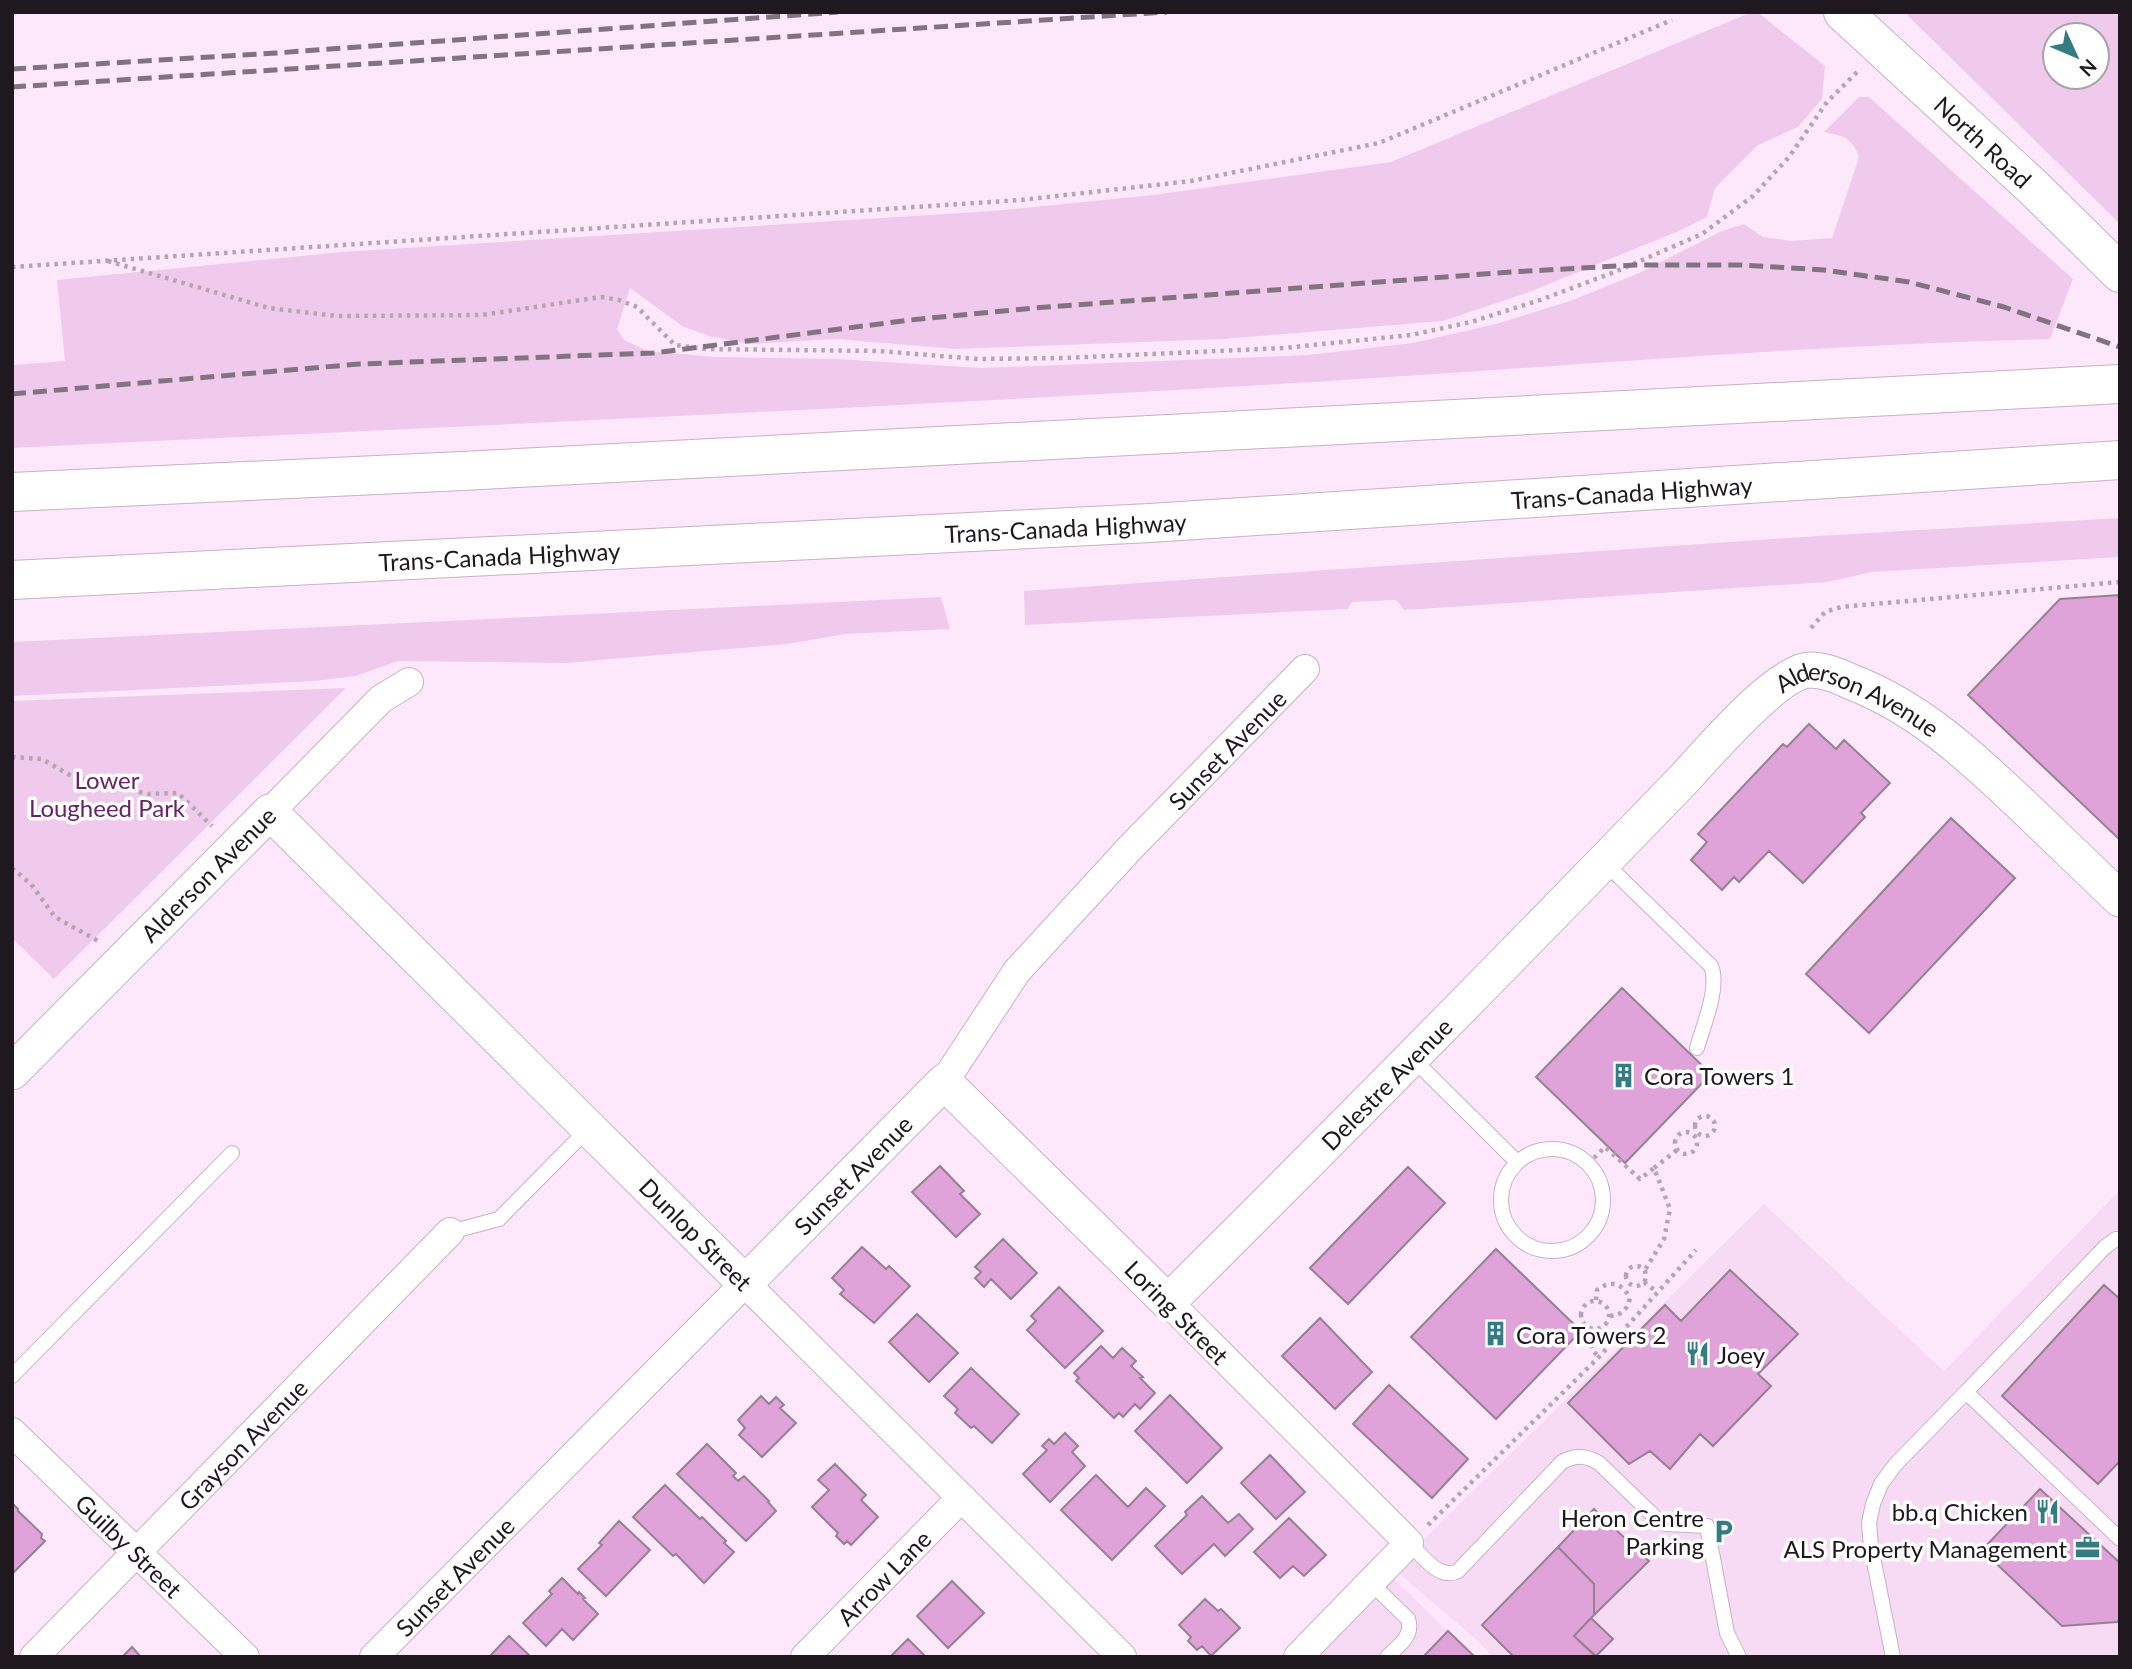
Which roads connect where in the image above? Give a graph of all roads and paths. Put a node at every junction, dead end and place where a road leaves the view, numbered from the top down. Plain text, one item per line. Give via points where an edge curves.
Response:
1 (1672, 20) dead end
2 (1863, 31) edge
3 (108, 261) junction
4 (12, 267) edge
5 (2120, 273) edge
6 (2108, 385) edge
7 (2120, 460) edge
8 (12, 492) edge
9 (12, 580) edge
10 (2120, 582) edge
11 (1811, 628) dead end
12 (1306, 669) dead end
13 (409, 682) dead end
14 (12, 757) edge
15 (270, 812) junction
16 (234, 848) junction
17 (1604, 862) junction
18 (12, 868) edge
19 (2120, 899) edge
20 (120, 963) junction
21 (1697, 1048) dead end
22 (1411, 1057) junction
23 (12, 1072) edge
24 (944, 1082) junction
25 (589, 1128) junction
26 (1697, 1134) junction
27 (1677, 1150) junction
28 (232, 1153) dead end
29 (1517, 1162) junction
30 (1588, 1164) junction
31 (1654, 1168) junction
32 (450, 1232) joint
33 (2120, 1239) edge
34 (1696, 1250) dead end
35 (1645, 1270) junction
36 (1644, 1282) junction
37 (745, 1283) junction
38 (1630, 1283) junction
39 (1625, 1289) junction
40 (1657, 1292) junction
41 (1596, 1300) junction
42 (1168, 1302) junction
43 (1610, 1316) junction
44 (1588, 1328) junction
45 (1599, 1357) junction
46 (12, 1376) edge
47 (1966, 1392) junction
48 (12, 1432) edge
49 (961, 1499) junction
50 (2120, 1539) edge
51 (1409, 1543) junction
52 (137, 1551) junction
53 (1371, 1583) junction
54 (34, 1657) edge
55 (245, 1657) edge
56 (374, 1657) edge
57 (805, 1657) edge
58 (1122, 1657) edge
59 (1298, 1657) edge
60 (1387, 1657) edge
61 (1739, 1657) edge
62 (1893, 1657) edge

1 - 3 path via 1379,143 1191,181 1021,200
2 - 3 path via 1827,102 1789,157 1753,196 1702,234 1540,300 1411,335 1284,348 1064,358 706,349 675,345 637,307 601,297 482,315 337,316 269,308
2 - 5 main road, North Road
3 - 4 path
6 - 8 main road
7 - 9 main road, Trans-Canada Highway via 1150,523
10 - 11 path via 1841,607 1825,612
12 - 24 street, Sunset Avenue via 1017,971
13 - 15 street, Alderson Avenue via 381,699
14 - 16 path via 42,759 83,780 118,780 148,794 178,793
15 - 16 street, Alderson Avenue
15 - 25 street, Dunlop Street
16 - 20 street, Alderson Avenue
17 - 19 street, Alderson Avenue via 1750,710 1784,680 1814,670 1865,687 1942,734
17 - 21 lane via 1711,966 1714,984
17 - 22 street, Delestre Avenue
18 - 20 path via 31,884 55,917 103,944
20 - 23 street, Alderson Avenue
22 - 29 lane
22 - 42 street, Delestre Avenue
24 - 37 street, Sunset Avenue
24 - 42 street, Loring Street
25 - 32 lane via 499,1219
25 - 37 street, Dunlop Street
26 - 26 path via 1710,1135 1716,1127 1714,1121 1705,1115 1699,1118
26 - 27 path via 1695,1150 1686,1154
26 - 27 path via 1678,1134 1674,1141
27 - 31 path
28 - 46 lane
29 - 30 lane via 1548,1148 1566,1150
29 - 30 lane via 1501,1191 1506,1222 1529,1245 1560,1251 1589,1236 1599,1221 1602,1186
30 - 31 path via 1605,1147 1640,1180
31 - 35 path via 1670,1209 1664,1240
32 - 52 street, Grayson Avenue
33 - 47 lane via 2105,1247
34 - 40 path
35 - 36 path
35 - 38 path via 1630,1268 1626,1277
36 - 38 path via 1638,1286
36 - 40 path
37 - 49 street, Dunlop Street
37 - 56 street, Sunset Avenue
38 - 39 path
39 - 41 path via 1605,1284 1597,1290
39 - 43 path via 1627,1308
40 - 45 path
41 - 43 path via 1607,1307
41 - 44 path via 1581,1311
42 - 51 street, Loring Street
43 - 44 path via 1602,1328
44 - 45 path via 1592,1350
45 - 51 path
47 - 50 lane
47 - 62 lane via 1895,1465 1873,1504 1871,1547
48 - 52 street, Guilby Street
49 - 57 street, Arrow Lane
49 - 58 street, Dunlop Street
51 - 53 street
51 - 61 lane via 1436,1570 1451,1575 1562,1462 1587,1456 1658,1520 1707,1526 1727,1633
52 - 54 street, Grayson Avenue
52 - 55 street, Guilby Street
53 - 59 street
53 - 60 lane via 1411,1626 1408,1636

